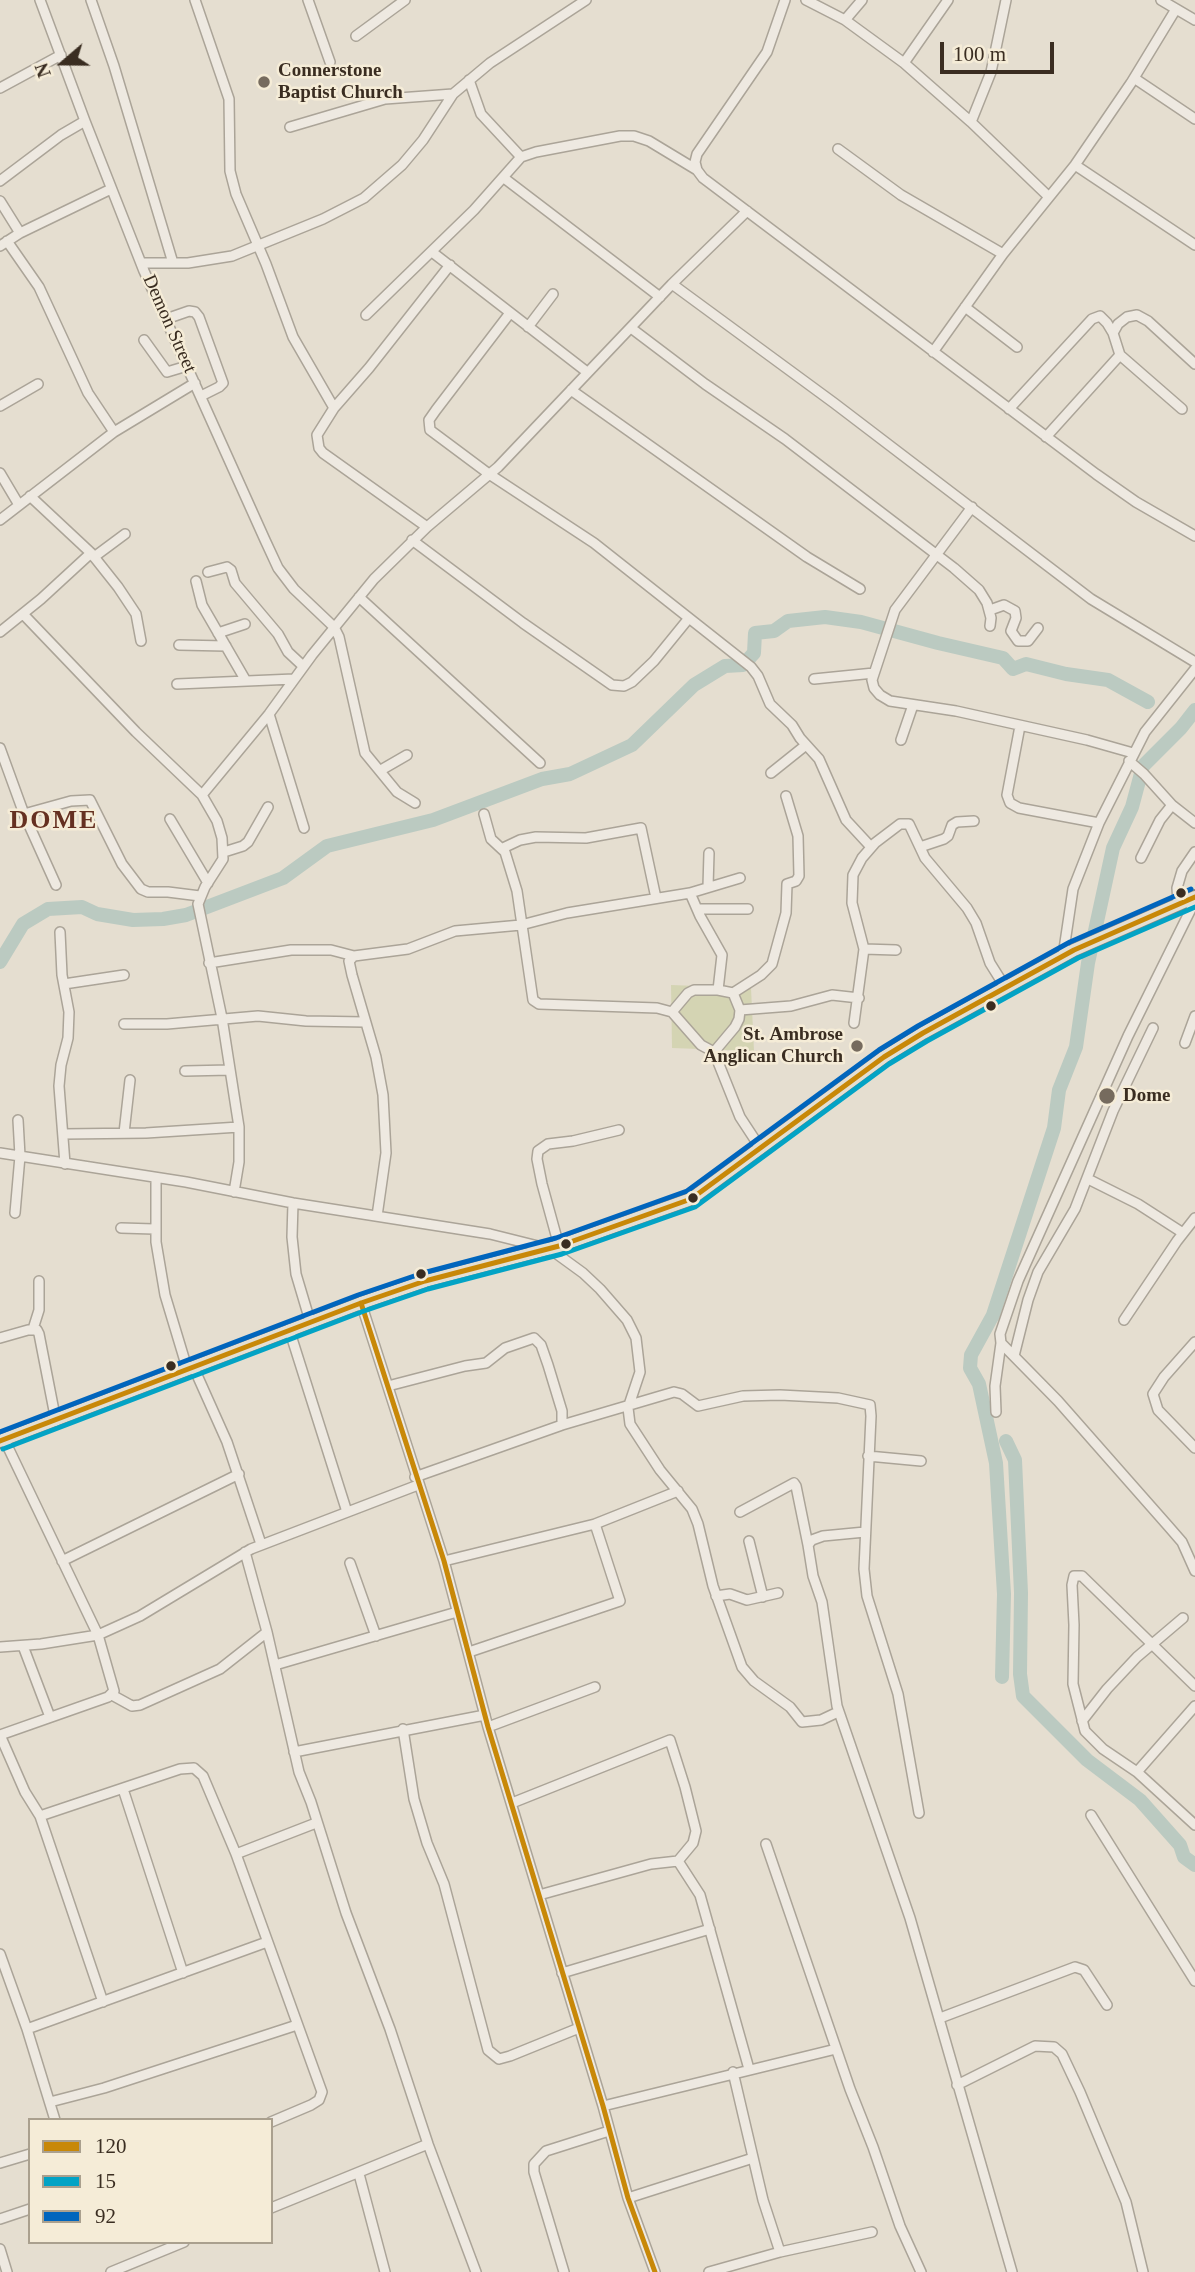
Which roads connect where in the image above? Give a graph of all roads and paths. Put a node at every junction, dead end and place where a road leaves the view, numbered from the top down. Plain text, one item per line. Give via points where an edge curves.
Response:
1 (40, 0) edge
2 (91, 0) edge
3 (195, 0) edge
4 (308, 0) edge
5 (405, 0) edge
6 (586, 0) edge
7 (785, 0) edge
8 (806, 0) edge
9 (862, 0) edge
10 (948, 0) edge
11 (1006, 0) edge
12 (1161, 0) edge
13 (1176, 9) junction
14 (845, 20) junction
15 (1195, 20) edge
16 (356, 36) dead end
17 (61, 55) junction
18 (330, 62) dead end
19 (904, 63) junction
20 (1134, 78) junction
21 (469, 80) junction
22 (0, 88) edge
23 (453, 94) junction
24 (1195, 119) edge
25 (85, 121) junction
26 (971, 122) junction
27 (290, 127) dead end
28 (838, 149) dead end
29 (521, 157) junction
30 (1074, 165) junction
31 (697, 170) junction
32 (504, 178) junction
33 (0, 181) edge
34 (111, 188) junction
35 (1049, 197) junction
36 (0, 201) edge
37 (747, 211) junction
38 (20, 233) junction
39 (3, 244) edge
40 (257, 245) junction
41 (1195, 246) edge
42 (432, 252) junction
43 (1003, 254) junction
44 (141, 263) junction
45 (173, 263) junction
46 (450, 265) junction
47 (672, 284) junction
48 (553, 294) dead end
49 (660, 297) junction
50 (965, 307) junction
51 (510, 313) junction
52 (366, 315) dead end
53 (166, 319) junction
54 (528, 327) junction
55 (631, 328) junction
56 (1113, 333) junction
57 (144, 340) dead end
58 (1017, 347) dead end
59 (933, 352) junction
60 (1121, 355) junction
61 (1195, 364) edge
62 (187, 366) junction
63 (587, 372) junction
64 (195, 383) junction
65 (38, 384) dead end
66 (571, 390) junction
67 (201, 396) junction
68 (0, 406) edge
69 (334, 408) junction
70 (1009, 409) junction
71 (1182, 409) dead end
72 (114, 432) junction
73 (1046, 437) junction
74 (0, 473) edge
75 (489, 474) junction
76 (30, 496) junction
77 (19, 505) junction
78 (971, 508) junction
79 (0, 520) edge
80 (427, 527) junction
81 (125, 534) dead end
82 (1195, 536) edge
83 (412, 540) junction
84 (92, 555) junction
85 (936, 555) junction
86 (208, 572) dead end
87 (196, 581) dead end
88 (859, 589) dead end
89 (359, 597) junction
90 (990, 610) junction
91 (23, 614) junction
92 (689, 618) junction
93 (245, 624) dead end
94 (990, 626) dead end
95 (334, 627) junction
96 (1038, 628) dead end
97 (0, 632) edge
98 (218, 633) junction
99 (141, 641) dead end
100 (179, 645) dead end
101 (226, 646) junction
102 (1195, 662) edge
103 (303, 666) junction
104 (1195, 669) edge
105 (874, 673) junction
106 (294, 678) junction
107 (814, 679) dead end
108 (246, 681) junction
109 (177, 684) dead end
110 (913, 705) junction
111 (269, 714) junction
112 (1020, 726) junction
113 (901, 740) dead end
114 (806, 746) junction
115 (0, 748) edge
116 (407, 755) dead end
117 (1132, 760) junction
118 (540, 763) dead end
119 (381, 770) junction
120 (771, 773) dead end
121 (202, 795) junction
122 (786, 796) dead end
123 (415, 803) dead end
124 (1172, 805) junction
125 (268, 807) dead end
126 (24, 814) junction
127 (484, 814) dead end
128 (170, 818) dead end
129 (974, 821) dead end
130 (1099, 823) junction
131 (1195, 823) edge
132 (304, 828) dead end
133 (872, 847) junction
134 (920, 847) junction
135 (503, 848) junction
136 (224, 852) junction
137 (1195, 852) edge
138 (709, 853) dead end
139 (1142, 858) dead end
140 (740, 878) dead end
141 (208, 883) junction
142 (56, 885) dead end
143 (708, 887) junction
144 (690, 892) junction
145 (656, 898) junction
146 (1195, 899) edge
147 (199, 900) junction
148 (1178, 903) junction
149 (697, 909) junction
150 (748, 909) dead end
151 (521, 925) junction
152 (60, 932) dead end
153 (864, 948) junction
154 (896, 950) dead end
155 (1063, 956) junction
156 (354, 957) junction
157 (209, 963) junction
158 (124, 975) dead end
159 (64, 984) junction
160 (1005, 987) junction
161 (718, 990) junction
162 (733, 993) junction
163 (859, 998) junction
164 (740, 1010) junction
165 (672, 1012) junction
166 (1195, 1016) edge
167 (222, 1018) junction
168 (364, 1022) junction
169 (854, 1023) dead end
170 (124, 1024) dead end
171 (1153, 1028) dead end
172 (1185, 1043) dead end
173 (714, 1052) junction
174 (230, 1070) junction
175 (184, 1071) dead end
176 (130, 1080) dead end
177 (18, 1120) dead end
178 (239, 1127) junction
179 (619, 1130) dead end
180 (124, 1133) junction
181 (64, 1134) junction
182 (761, 1149) junction
183 (0, 1153) edge
184 (20, 1156) junction
185 (65, 1164) junction
186 (156, 1178) junction
187 (1088, 1179) junction
188 (234, 1192) junction
189 (293, 1203) junction
190 (15, 1213) dead end
191 (377, 1216) junction
192 (1195, 1218) edge
193 (121, 1228) dead end
194 (154, 1229) junction
195 (1183, 1233) junction
196 (555, 1248) junction
197 (38, 1281) dead end
198 (361, 1303) junction
199 (1124, 1320) dead end
200 (310, 1321) junction
201 (33, 1329) junction
202 (289, 1329) junction
203 (0, 1338) edge
204 (1195, 1342) edge
205 (1002, 1343) junction
206 (1014, 1356) junction
207 (190, 1367) junction
208 (388, 1386) junction
209 (629, 1404) junction
210 (996, 1412) dead end
211 (56, 1420) junction
212 (562, 1425) junction
213 (2, 1440) edge
214 (1195, 1448) edge
215 (868, 1457) junction
216 (921, 1461) dead end
217 (239, 1474) junction
218 (417, 1481) junction
219 (678, 1491) junction
220 (346, 1512) junction
221 (740, 1512) dead end
222 (595, 1524) junction
223 (865, 1532) junction
224 (749, 1541) dead end
225 (261, 1544) junction
226 (808, 1545) junction
227 (244, 1552) junction
228 (62, 1561) junction
229 (444, 1561) junction
230 (350, 1563) dead end
231 (1195, 1571) edge
232 (778, 1593) dead end
233 (716, 1596) junction
234 (762, 1597) junction
235 (457, 1612) junction
236 (1183, 1618) dead end
237 (267, 1632) junction
238 (98, 1635) junction
239 (376, 1636) junction
240 (1151, 1643) junction
241 (23, 1646) junction
242 (0, 1647) edge
243 (469, 1652) junction
244 (275, 1665) junction
245 (1195, 1686) edge
246 (595, 1687) dead end
247 (112, 1695) junction
248 (1195, 1706) edge
249 (838, 1712) junction
250 (485, 1715) junction
251 (50, 1717) junction
252 (1191, 1717) edge
253 (1082, 1721) junction
254 (488, 1727) junction
255 (403, 1729) junction
256 (0, 1735) edge
257 (294, 1752) junction
258 (1137, 1772) junction
259 (123, 1789) junction
260 (512, 1803) junction
261 (919, 1813) dead end
262 (1091, 1815) dead end
263 (40, 1816) junction
264 (317, 1823) junction
265 (1195, 1825) edge
266 (766, 1844) dead end
267 (236, 1854) junction
268 (678, 1861) junction
269 (539, 1895) junction
270 (710, 1929) junction
271 (267, 1941) junction
272 (0, 1954) edge
273 (183, 1973) junction
274 (562, 1973) junction
275 (1195, 1982) edge
276 (103, 2002) junction
277 (1107, 2005) dead end
278 (940, 2018) junction
279 (297, 2025) junction
280 (579, 2028) junction
281 (27, 2029) junction
282 (836, 2049) junction
283 (749, 2070) junction
284 (733, 2073) junction
285 (957, 2085) junction
286 (50, 2102) junction
287 (603, 2106) junction
288 (54, 2118) edge
289 (273, 2121) edge
290 (609, 2132) junction
291 (428, 2144) junction
292 (28, 2155) edge
293 (753, 2158) junction
294 (0, 2163) edge
295 (359, 2174) junction
296 (628, 2198) junction
297 (273, 2207) edge
298 (28, 2209) edge
299 (0, 2219) edge
300 (872, 2232) dead end
301 (180, 2244) edge
302 (0, 2249) edge
303 (780, 2252) junction
304 (136, 2268) edge
305 (7, 2272) edge
306 (111, 2272) edge
307 (385, 2272) edge
308 (475, 2272) edge
309 (564, 2272) edge
310 (655, 2272) edge
311 (709, 2272) edge
312 (920, 2272) edge
313 (1012, 2272) edge
314 (1143, 2272) edge

1 - 17 street, Demon Street
2 - 45 street
3 - 40 street via 229,99 230,171
4 - 18 street
5 - 16 street
6 - 21 street
7 - 31 street via 767,52 697,154
8 - 14 street
9 - 14 street
10 - 19 street
11 - 26 street via 988,81
12 - 13 street
13 - 15 street
13 - 20 street
14 - 19 street
17 - 22 street
17 - 25 street, Demon Street
19 - 26 street
20 - 24 street
20 - 30 street
21 - 23 street
21 - 29 street via 481,114
23 - 27 street via 385,99
23 - 40 street via 423,139 379,187 341,211
25 - 33 street
25 - 34 street, Demon Street
26 - 35 street
28 - 43 street via 901,195
29 - 31 street via 634,136
29 - 32 street
30 - 35 street
30 - 41 street
31 - 37 street
32 - 42 street
32 - 49 street
34 - 38 street
34 - 44 street, Demon Street
35 - 43 street
36 - 38 street
37 - 47 street
37 - 59 street
38 - 39 street
39 - 72 street via 39,287 88,393
40 - 45 street via 232,256
40 - 69 street via 293,337
42 - 46 street
42 - 52 street
43 - 50 street
44 - 45 street
44 - 53 street, Demon Street
46 - 51 street
46 - 69 street
47 - 49 street
47 - 78 street
48 - 54 street
49 - 55 street
50 - 58 street
50 - 59 street
51 - 54 street
51 - 75 street via 428,425
53 - 62 street, Demon Street
53 - 67 street via 190,311 199,317 223,383
54 - 63 street
55 - 63 street
55 - 85 street
56 - 60 street
56 - 61 street via 1127,317 1137,315
56 - 70 street via 1100,316 1092,318
57 - 62 street via 167,372
59 - 70 street
60 - 71 street
60 - 73 street
62 - 64 street, Demon Street
63 - 66 street
64 - 67 street, Demon Street
64 - 72 street
65 - 68 street
66 - 75 street
66 - 88 street
67 - 95 street, Demon Street via 278,568
69 - 80 street via 317,435 318,448
70 - 73 street
72 - 76 street
73 - 82 street via 1136,502
74 - 77 street
75 - 80 street
75 - 92 street via 594,543
76 - 77 street
76 - 84 street
77 - 79 street
78 - 85 street
78 - 102 street via 1091,599
80 - 83 street
81 - 84 street
83 - 89 street
83 - 92 street via 612,685 632,682
84 - 91 street
84 - 99 street via 136,614
85 - 90 street via 979,590
85 - 105 street via 895,610
86 - 103 street via 231,570 235,583
87 - 98 street via 202,605
89 - 95 street
89 - 118 street
90 - 94 street
90 - 96 street via 1004,605 1015,611 1011,631 1018,641 1028,640
91 - 97 street
91 - 121 street
92 - 114 street via 751,667 770,704
93 - 98 street
95 - 103 street
95 - 119 street via 365,753
98 - 101 street
100 - 101 street
101 - 108 street
103 - 106 street
104 - 117 street via 1155,717
105 - 107 street
105 - 110 street via 872,680 880,695
106 - 108 street
106 - 111 street
108 - 109 street
110 - 112 street
110 - 113 street
111 - 121 street
111 - 132 street
112 - 117 street via 1087,740
112 - 130 street via 1007,795 1010,803
114 - 120 street
114 - 133 street via 823,766 846,820
115 - 126 street
116 - 119 street
117 - 124 street
117 - 130 street
119 - 123 street via 397,792
121 - 136 street via 217,821
122 - 162 street via 798,836 799,876 787,884 786,913 772,964
124 - 131 street
124 - 139 street
125 - 136 street via 248,842
126 - 142 street
126 - 147 street via 90,800 122,863 141,889
127 - 135 street via 491,839
128 - 141 street
129 - 134 street via 957,822 944,839
130 - 155 street via 1073,889
133 - 134 street via 905,823
133 - 153 street via 857,866 852,882 852,903
134 - 160 street via 967,908
135 - 145 street via 536,837 586,838 640,828
135 - 151 street
136 - 141 street
137 - 148 street via 1182,871
138 - 143 street
140 - 143 street
141 - 147 street
143 - 144 street
144 - 145 street
144 - 149 street
145 - 151 street
146 - 148 main road
146 - 205 street via 1035,1241 1000,1334
147 - 157 street
148 - 155 main road
149 - 150 street
149 - 161 street via 722,955
151 - 156 street via 455,931 408,949
151 - 165 street via 536,1003
152 - 159 street
153 - 154 street
153 - 163 street
155 - 160 main road
156 - 157 street via 331,950 291,950
156 - 168 street via 349,961
157 - 167 street
158 - 159 street
159 - 181 street via 68,1038 59,1086
160 - 182 main road via 884,1057
161 - 162 street
161 - 165 street via 694,990
162 - 164 street
163 - 164 street via 832,995 790,1006
163 - 169 street
164 - 173 street via 735,1027
165 - 173 street via 701,1045
166 - 172 street
167 - 168 street
167 - 170 street
167 - 174 street
168 - 191 street via 382,1080 386,1153
171 - 187 street via 1113,1111
173 - 182 street via 740,1117
174 - 175 street
174 - 178 street
176 - 180 street
177 - 184 street
178 - 180 street
178 - 188 street
179 - 196 street via 548,1144 538,1152
180 - 181 street
181 - 185 street
182 - 196 main road via 691,1199
183 - 184 street
184 - 185 street
184 - 190 street
185 - 186 street
186 - 188 street
186 - 194 street
187 - 195 street
187 - 206 street via 1038,1272
188 - 189 street
189 - 191 street
189 - 200 street via 296,1274
191 - 196 street
192 - 195 street
193 - 194 street
194 - 207 street via 165,1295
195 - 199 street
196 - 198 main road via 425,1281
196 - 209 street via 600,1289 636,1338 640,1372
197 - 201 street via 39,1310
198 - 200 main road
198 - 208 street
200 - 202 main road
201 - 203 street
201 - 211 street via 41,1339
202 - 207 main road
202 - 220 street
204 - 214 street via 1153,1395 1158,1410
205 - 206 street
205 - 210 street
206 - 231 street via 1182,1542
207 - 211 main road
207 - 217 street via 214,1409
208 - 212 street via 486,1363 510,1345 534,1338 548,1365
208 - 218 street
209 - 212 street
209 - 215 street via 674,1392 698,1406 743,1396 780,1395 865,1403 871,1409
209 - 219 street via 630,1424 637,1438
211 - 213 main road
212 - 218 street
213 - 228 street
215 - 216 street
215 - 223 street
217 - 225 street
217 - 228 street
218 - 220 street
218 - 229 street
219 - 222 street
219 - 233 street via 698,1524
220 - 225 street
221 - 226 street via 794,1483
222 - 229 street
222 - 243 street via 620,1601
223 - 226 street via 823,1536
223 - 261 street via 867,1596 898,1694
224 - 234 street
225 - 227 street
226 - 249 street via 822,1602
227 - 237 street
227 - 238 street via 140,1616
228 - 238 street
229 - 235 street
230 - 239 street
232 - 234 street
233 - 234 street
233 - 249 street via 742,1667 754,1681 790,1707 802,1722
235 - 239 street
235 - 243 street
236 - 240 street
237 - 244 street
237 - 247 street via 220,1669 140,1705 126,1704
238 - 241 street
238 - 247 street
239 - 244 street
240 - 245 street
240 - 253 street
240 - 253 street via 1082,1576 1074,1576 1073,1684
241 - 242 street
241 - 251 street
243 - 250 street
244 - 257 street
246 - 254 street
247 - 251 street
248 - 252 street
249 - 278 street
250 - 254 street
250 - 255 street
251 - 256 street
252 - 258 street
253 - 258 street via 1087,1735
254 - 260 street
255 - 257 street
255 - 280 street via 414,1799 443,1884 488,2050 499,2059
256 - 263 street
257 - 264 street
258 - 265 street
259 - 263 street
259 - 267 street via 194,1768 202,1776
259 - 273 street
260 - 268 street via 670,1740 696,1831 693,1843
260 - 269 street
262 - 275 street
263 - 276 street
264 - 267 street
264 - 291 street
266 - 282 street
267 - 271 street
268 - 269 street via 651,1864
268 - 270 street via 699,1895
269 - 274 street
270 - 274 street
270 - 283 street
271 - 273 street
271 - 279 street
272 - 281 street
273 - 276 street
274 - 280 street
276 - 281 street
277 - 278 street via 1083,1970 1074,1967
278 - 285 street
279 - 286 street
279 - 289 street via 322,2092 311,2105
280 - 287 street
281 - 286 street
282 - 283 street
282 - 312 street
283 - 284 street
284 - 287 street
284 - 293 street
285 - 313 street
285 - 314 street via 1035,2046 1054,2047 1062,2054 1126,2202
286 - 288 street
287 - 290 street
290 - 296 street
290 - 309 street via 546,2151 534,2164
291 - 295 street
291 - 308 street
292 - 294 street
293 - 296 street
293 - 303 street
295 - 297 street
295 - 307 street
296 - 310 street
298 - 299 street
300 - 303 street
301 - 304 street
302 - 305 street
303 - 311 street
304 - 306 street

